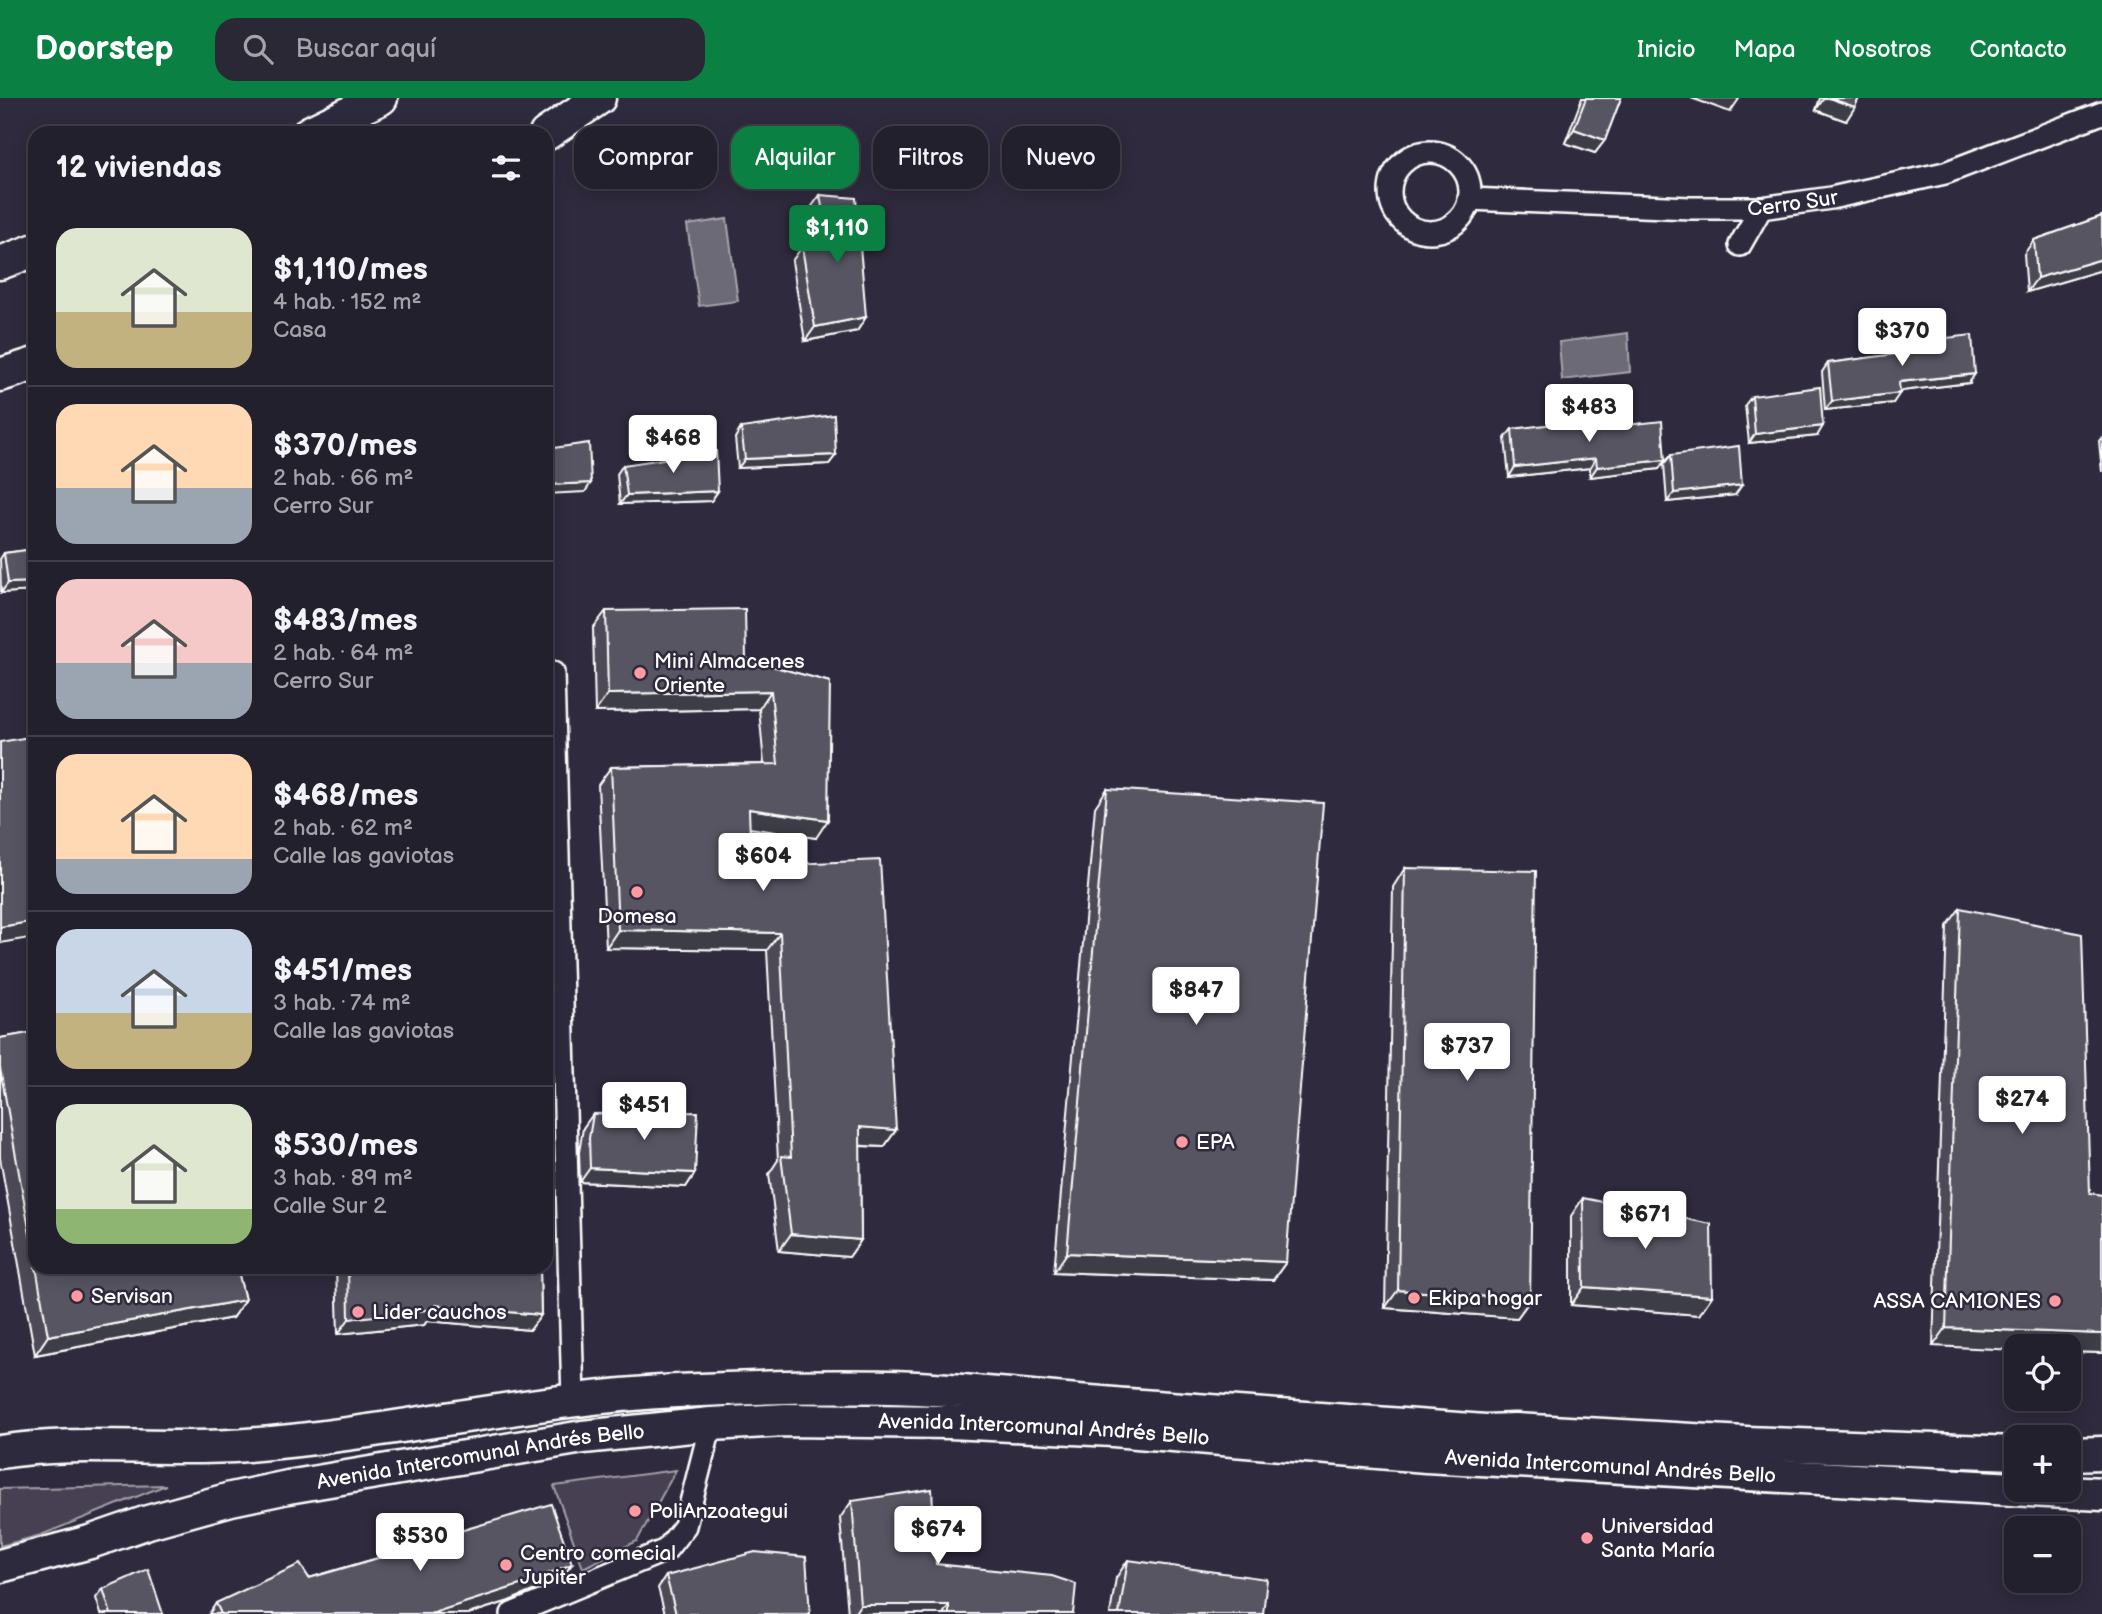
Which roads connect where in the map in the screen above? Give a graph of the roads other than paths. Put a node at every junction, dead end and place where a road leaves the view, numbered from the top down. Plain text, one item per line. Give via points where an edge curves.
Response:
1 (381, 98) edge
2 (599, 98) edge
3 (2102, 113) edge
4 (323, 126) edge
5 (553, 129) edge
6 (1469, 199) dead end
7 (1760, 208) junction
8 (1740, 245) dead end
9 (28, 253) edge
10 (0, 263) edge
11 (28, 366) edge
12 (0, 375) edge
13 (553, 673) dead end
14 (573, 1400) junction
15 (711, 1424) junction
16 (0, 1452) edge
17 (2004, 1453) edge
18 (2102, 1453) edge
19 (2081, 1454) edge
20 (2102, 1494) edge
21 (0, 1566) edge
22 (512, 1614) edge

1 - 4 main road
2 - 5 main road
3 - 7 street, Cerro Sur via 1945,173
6 - 7 street, Cerro Sur
7 - 8 street
9 - 10 main road
11 - 12 main road
13 - 14 street
14 - 16 main road, Avenida Intercomunal Andrés Bello via 250,1445 76,1446
14 - 17 main road, Avenida Intercomunal Andrés Bello via 754,1388 916,1388 1485,1431
15 - 20 main road, Avenida Intercomunal Andrés Bello via 897,1421 1113,1430 1426,1456
15 - 21 main road, Avenida Intercomunal Andrés Bello via 583,1437 288,1487 231,1499
15 - 22 street via 685,1526 666,1550
18 - 19 main road

